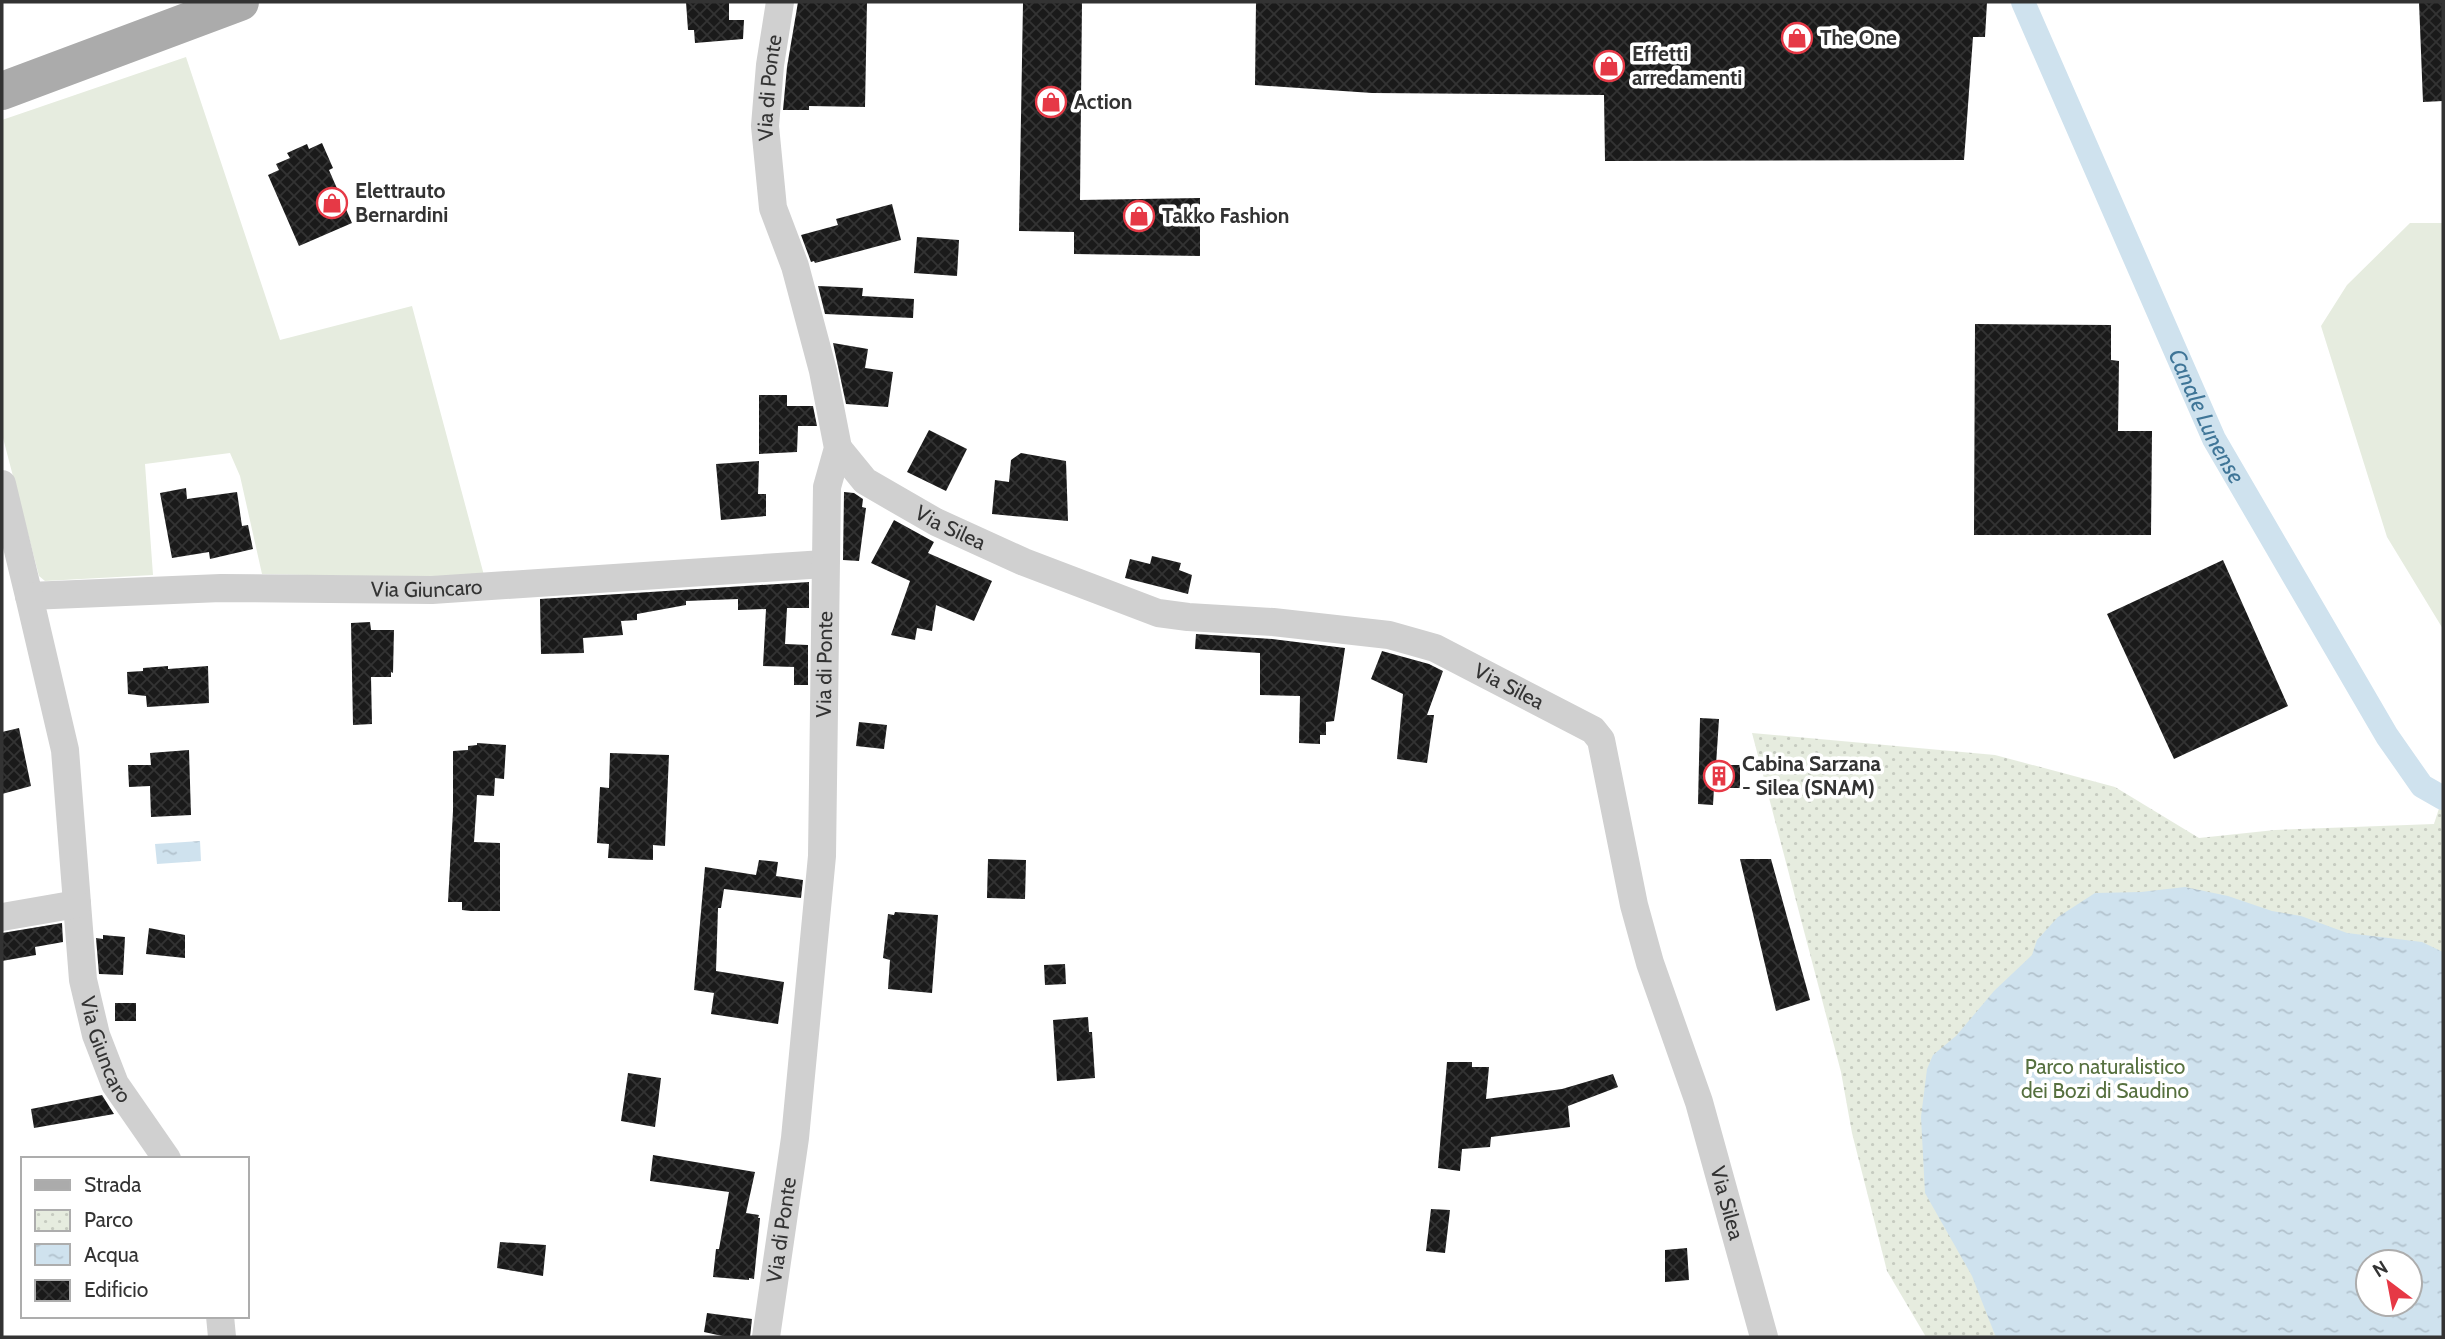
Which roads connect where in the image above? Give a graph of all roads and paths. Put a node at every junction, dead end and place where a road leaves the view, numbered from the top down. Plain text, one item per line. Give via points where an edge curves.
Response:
1 (240, 2) edge
2 (780, 2) edge
3 (2, 91) edge
4 (838, 448) junction
5 (3, 495) edge
6 (824, 564) junction
7 (29, 596) junction
8 (77, 904) junction
9 (2, 917) edge
10 (166, 1157) edge
11 (220, 1318) edge
12 (222, 1337) edge
13 (766, 1337) edge
14 (1764, 1337) edge

1 - 3 main road
2 - 4 street, Via di Ponte via 765,126 774,208 799,279
4 - 6 street, Via di Ponte via 827,487
4 - 14 street, Via Silea via 865,481 936,522 1024,562 1158,613 1389,635 1435,648 1593,730 1601,740 1650,962 1699,1102
5 - 7 street, Via Giuncaro
6 - 7 street, Via Giuncaro via 432,590 221,588
6 - 13 street, Via di Ponte via 822,856 795,1138
7 - 8 street, Via Giuncaro via 65,750
8 - 9 street
8 - 10 street, Via Giuncaro via 83,980 96,1035 115,1083
11 - 12 street

